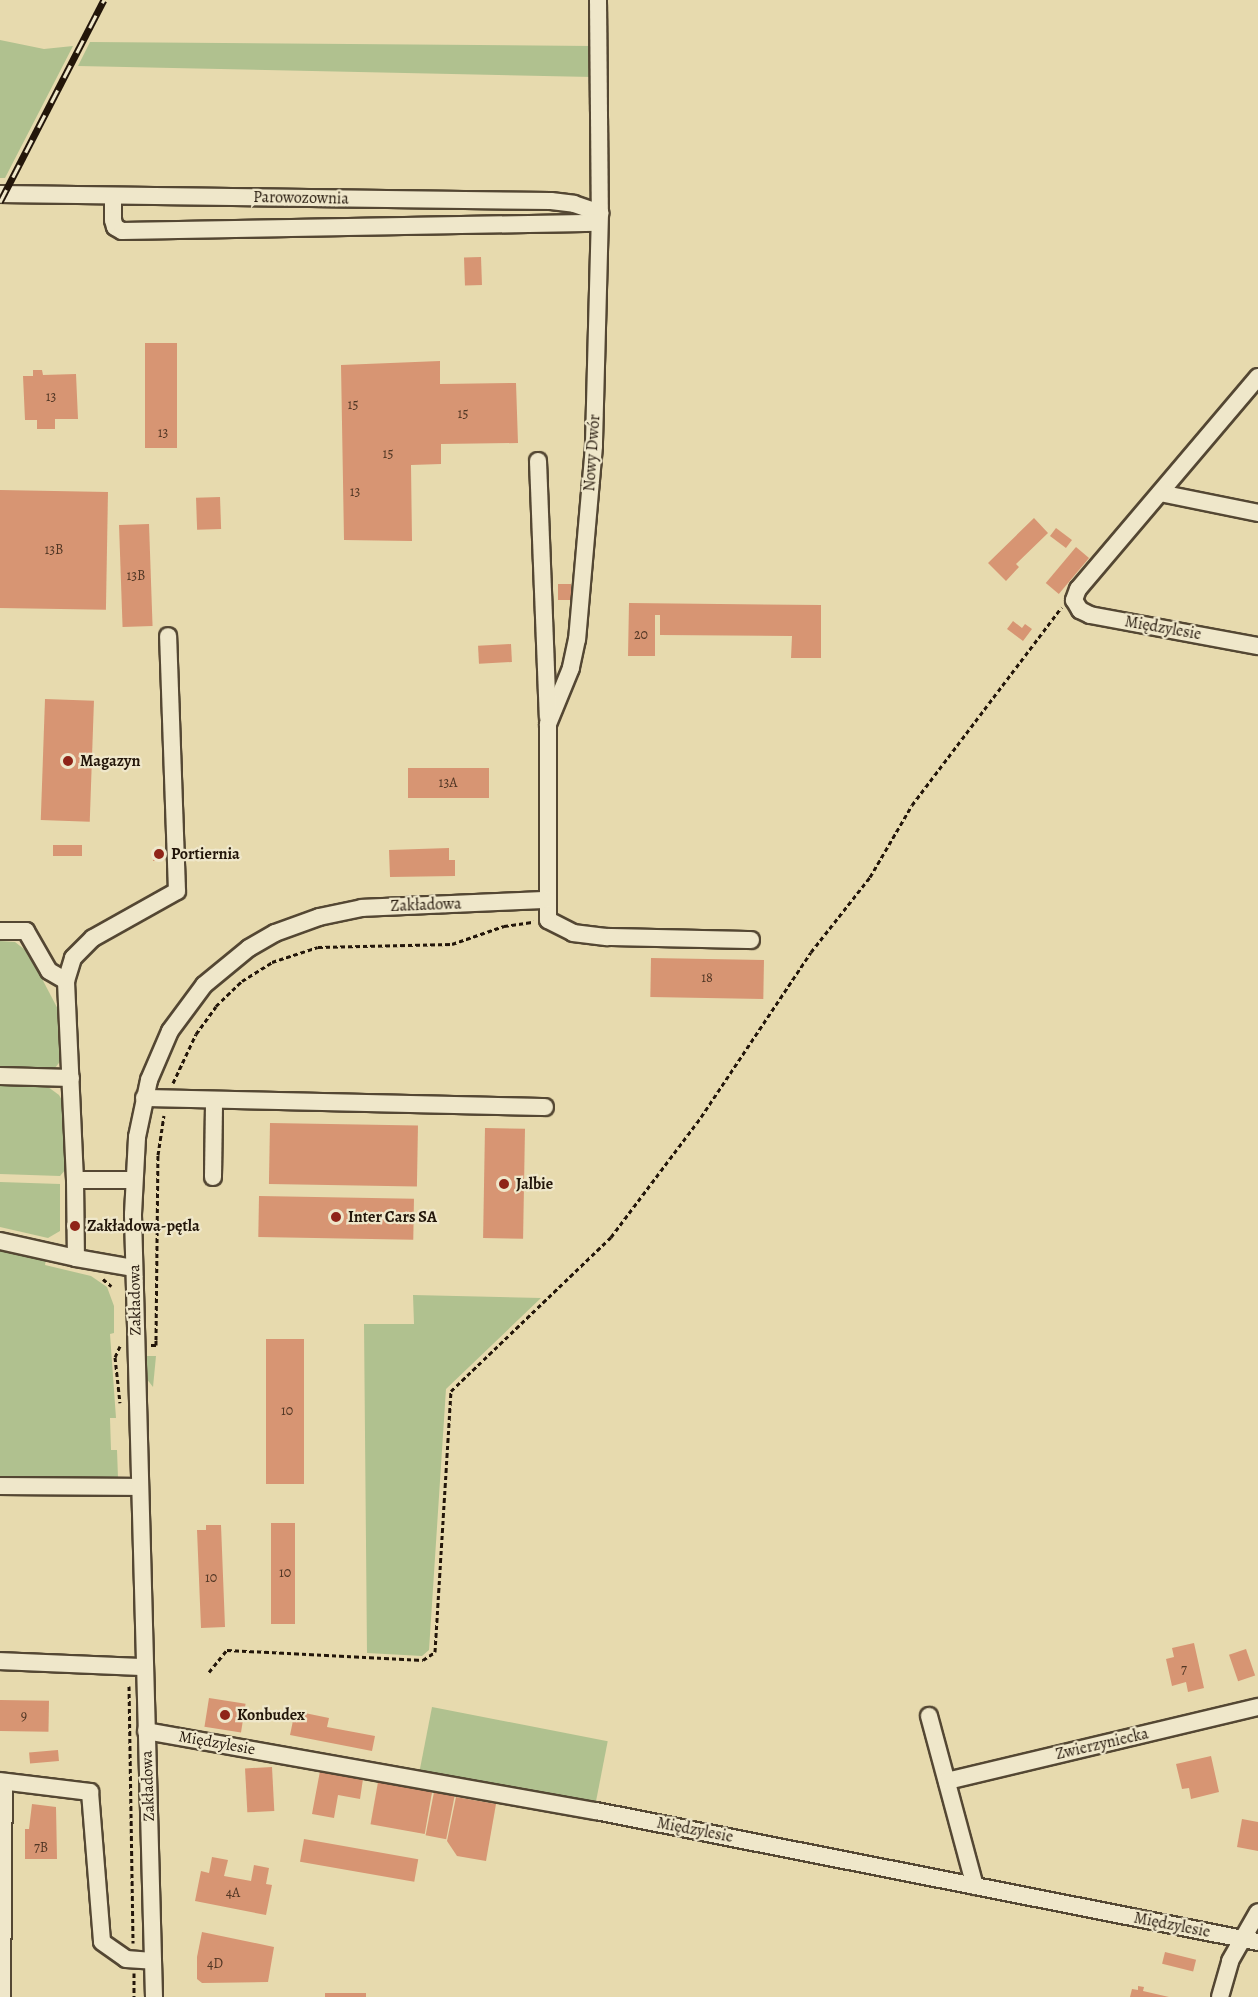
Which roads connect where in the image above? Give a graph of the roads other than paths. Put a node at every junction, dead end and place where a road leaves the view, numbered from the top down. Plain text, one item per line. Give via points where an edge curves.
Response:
1 (598, 0) edge
2 (0, 194) edge
3 (113, 197) junction
4 (600, 218) junction
5 (1258, 377) edge
6 (538, 461) dead end
7 (1160, 493) junction
8 (1258, 513) edge
9 (168, 636) dead end
10 (1258, 646) edge
11 (548, 724) junction
12 (547, 900) junction
13 (0, 931) edge
14 (751, 940) dead end
15 (66, 981) junction
16 (0, 1076) edge
17 (71, 1078) junction
18 (144, 1098) junction
19 (214, 1102) junction
20 (545, 1107) dead end
21 (213, 1177) dead end
22 (75, 1180) junction
23 (134, 1180) junction
24 (0, 1240) edge
25 (76, 1258) junction
26 (134, 1268) junction
27 (0, 1486) edge
28 (140, 1487) junction
29 (0, 1661) edge
30 (145, 1667) junction
31 (1258, 1707) edge
32 (929, 1716) dead end
33 (147, 1731) junction
34 (947, 1781) junction
35 (2, 1782) edge
36 (975, 1886) junction
37 (1258, 1912) edge
38 (1250, 1940) edge
39 (153, 1961) junction
40 (3, 1997) edge
41 (154, 1997) edge
42 (1220, 1997) edge

1 - 4 street, Nowy Dwór
2 - 3 street, Parowozownia
3 - 4 street, Parowozownia via 551,201
3 - 4 street via 113,220 122,231
4 - 11 street, Nowy Dwór via 594,446 577,639 571,668
5 - 7 street
6 - 11 street
7 - 8 street
7 - 10 street, Międzylesie via 1078,590 1074,600 1080,610
9 - 15 street via 177,891 93,938 73,958
11 - 12 street, Nowy Dwór
12 - 14 street, Nowy Dwór via 551,924 573,933
12 - 18 street, Zakładowa via 348,910 266,938 225,965 186,1006 160,1053
13 - 15 street via 26,932 49,971
15 - 17 street
16 - 17 street
17 - 22 street
18 - 19 street
18 - 23 street, Zakładowa
19 - 20 street
19 - 21 street
22 - 23 street
22 - 25 street
23 - 26 street, Zakładowa
24 - 25 street
25 - 26 street
26 - 28 street, Zakładowa
27 - 28 street
28 - 30 street, Zakładowa
29 - 30 street
30 - 33 street, Zakładowa
31 - 34 street, Zwierzyniecka
32 - 34 street
33 - 36 street, Międzylesie via 596,1811
33 - 39 street, Zakładowa
34 - 36 street
35 - 39 street via 90,1792 102,1942 126,1959
35 - 40 street
36 - 38 street, Międzylesie
37 - 38 street
38 - 42 street via 1230,1961
39 - 41 street, Zakładowa

